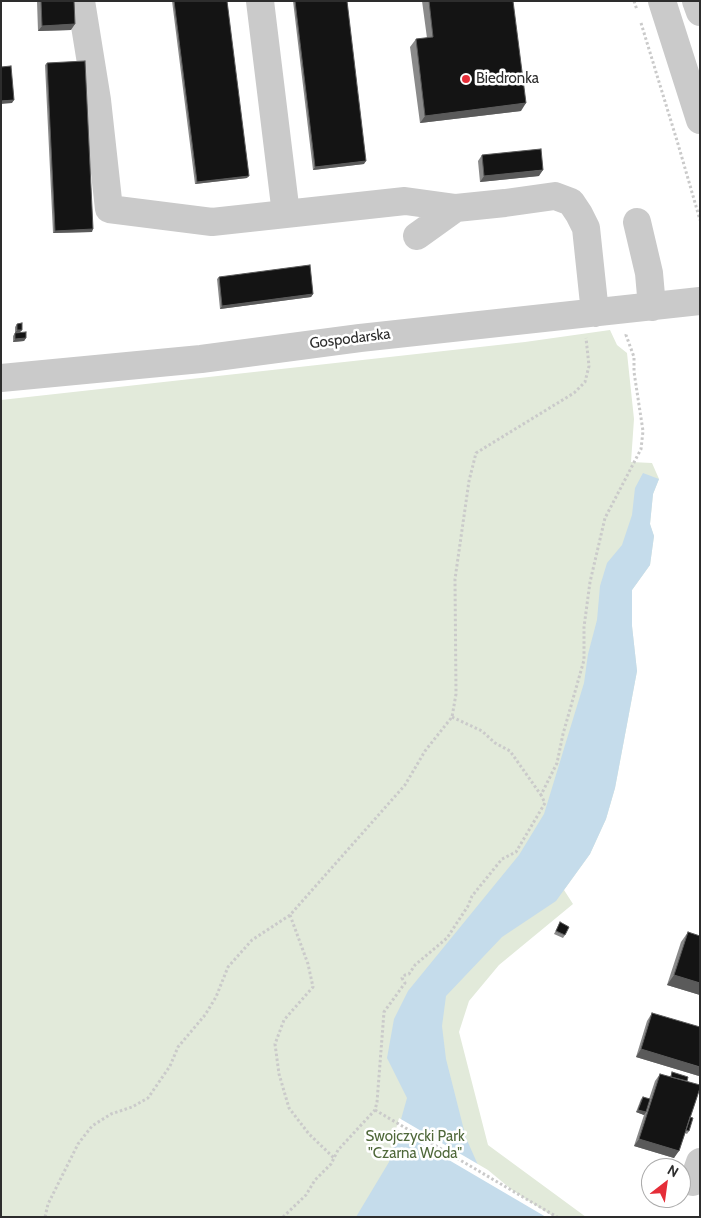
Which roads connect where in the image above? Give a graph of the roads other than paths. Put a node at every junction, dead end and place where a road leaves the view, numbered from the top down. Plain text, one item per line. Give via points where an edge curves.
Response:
1 (81, 1) edge
2 (260, 1) edge
3 (662, 1) edge
4 (696, 1) edge
5 (700, 12) edge
6 (700, 120) edge
7 (456, 208) junction
8 (286, 214) junction
9 (637, 222) dead end
10 (417, 236) dead end
11 (700, 301) edge
12 (652, 307) junction
13 (590, 324) junction
14 (1, 378) edge

1 - 8 street via 97,100 109,209 212,222
2 - 8 street
3 - 6 street
4 - 5 street
7 - 8 street via 405,201
7 - 10 street
7 - 13 street via 555,196 571,202 586,228
9 - 12 street via 649,273
11 - 12 street, Gospodarska
12 - 13 street, Gospodarska
13 - 14 street, Gospodarska via 360,338

